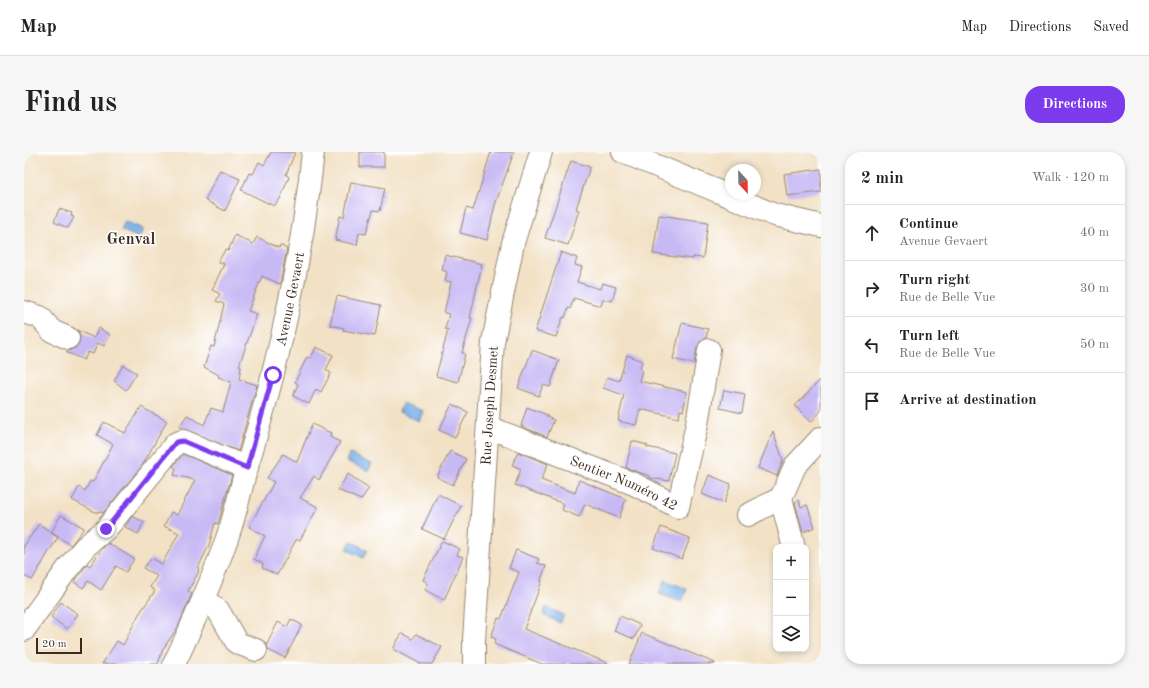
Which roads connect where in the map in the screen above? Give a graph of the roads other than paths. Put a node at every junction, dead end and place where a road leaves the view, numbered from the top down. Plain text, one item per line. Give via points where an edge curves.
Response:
1 (313, 152) edge
2 (541, 152) edge
3 (623, 152) edge
4 (821, 226) edge
5 (24, 312) edge
6 (68, 338) dead end
7 (709, 350) dead end
8 (488, 427) junction
9 (821, 438) edge
10 (247, 468) junction
11 (781, 498) junction
12 (748, 515) dead end
13 (793, 544) dead end
14 (202, 602) junction
15 (24, 630) edge
16 (256, 650) dead end
17 (480, 662) edge
18 (174, 664) edge

1 - 10 street, Avenue Gevaert via 301,249 288,316
2 - 8 street, Rue Joseph Desmet via 513,243 500,304 494,342
3 - 4 street via 775,215
5 - 6 street via 40,317 52,331
7 - 8 street, Sentier Numéro 42 via 697,424 678,507 634,484
8 - 17 street, Rue Joseph Desmet via 474,640
9 - 11 street via 794,466
10 - 14 street, Avenue Gevaert via 226,540
10 - 15 street via 183,441 176,442 106,529 85,547 68,568
11 - 12 street
11 - 13 street
14 - 16 street via 218,610 237,643
14 - 18 street, Avenue Gevaert

